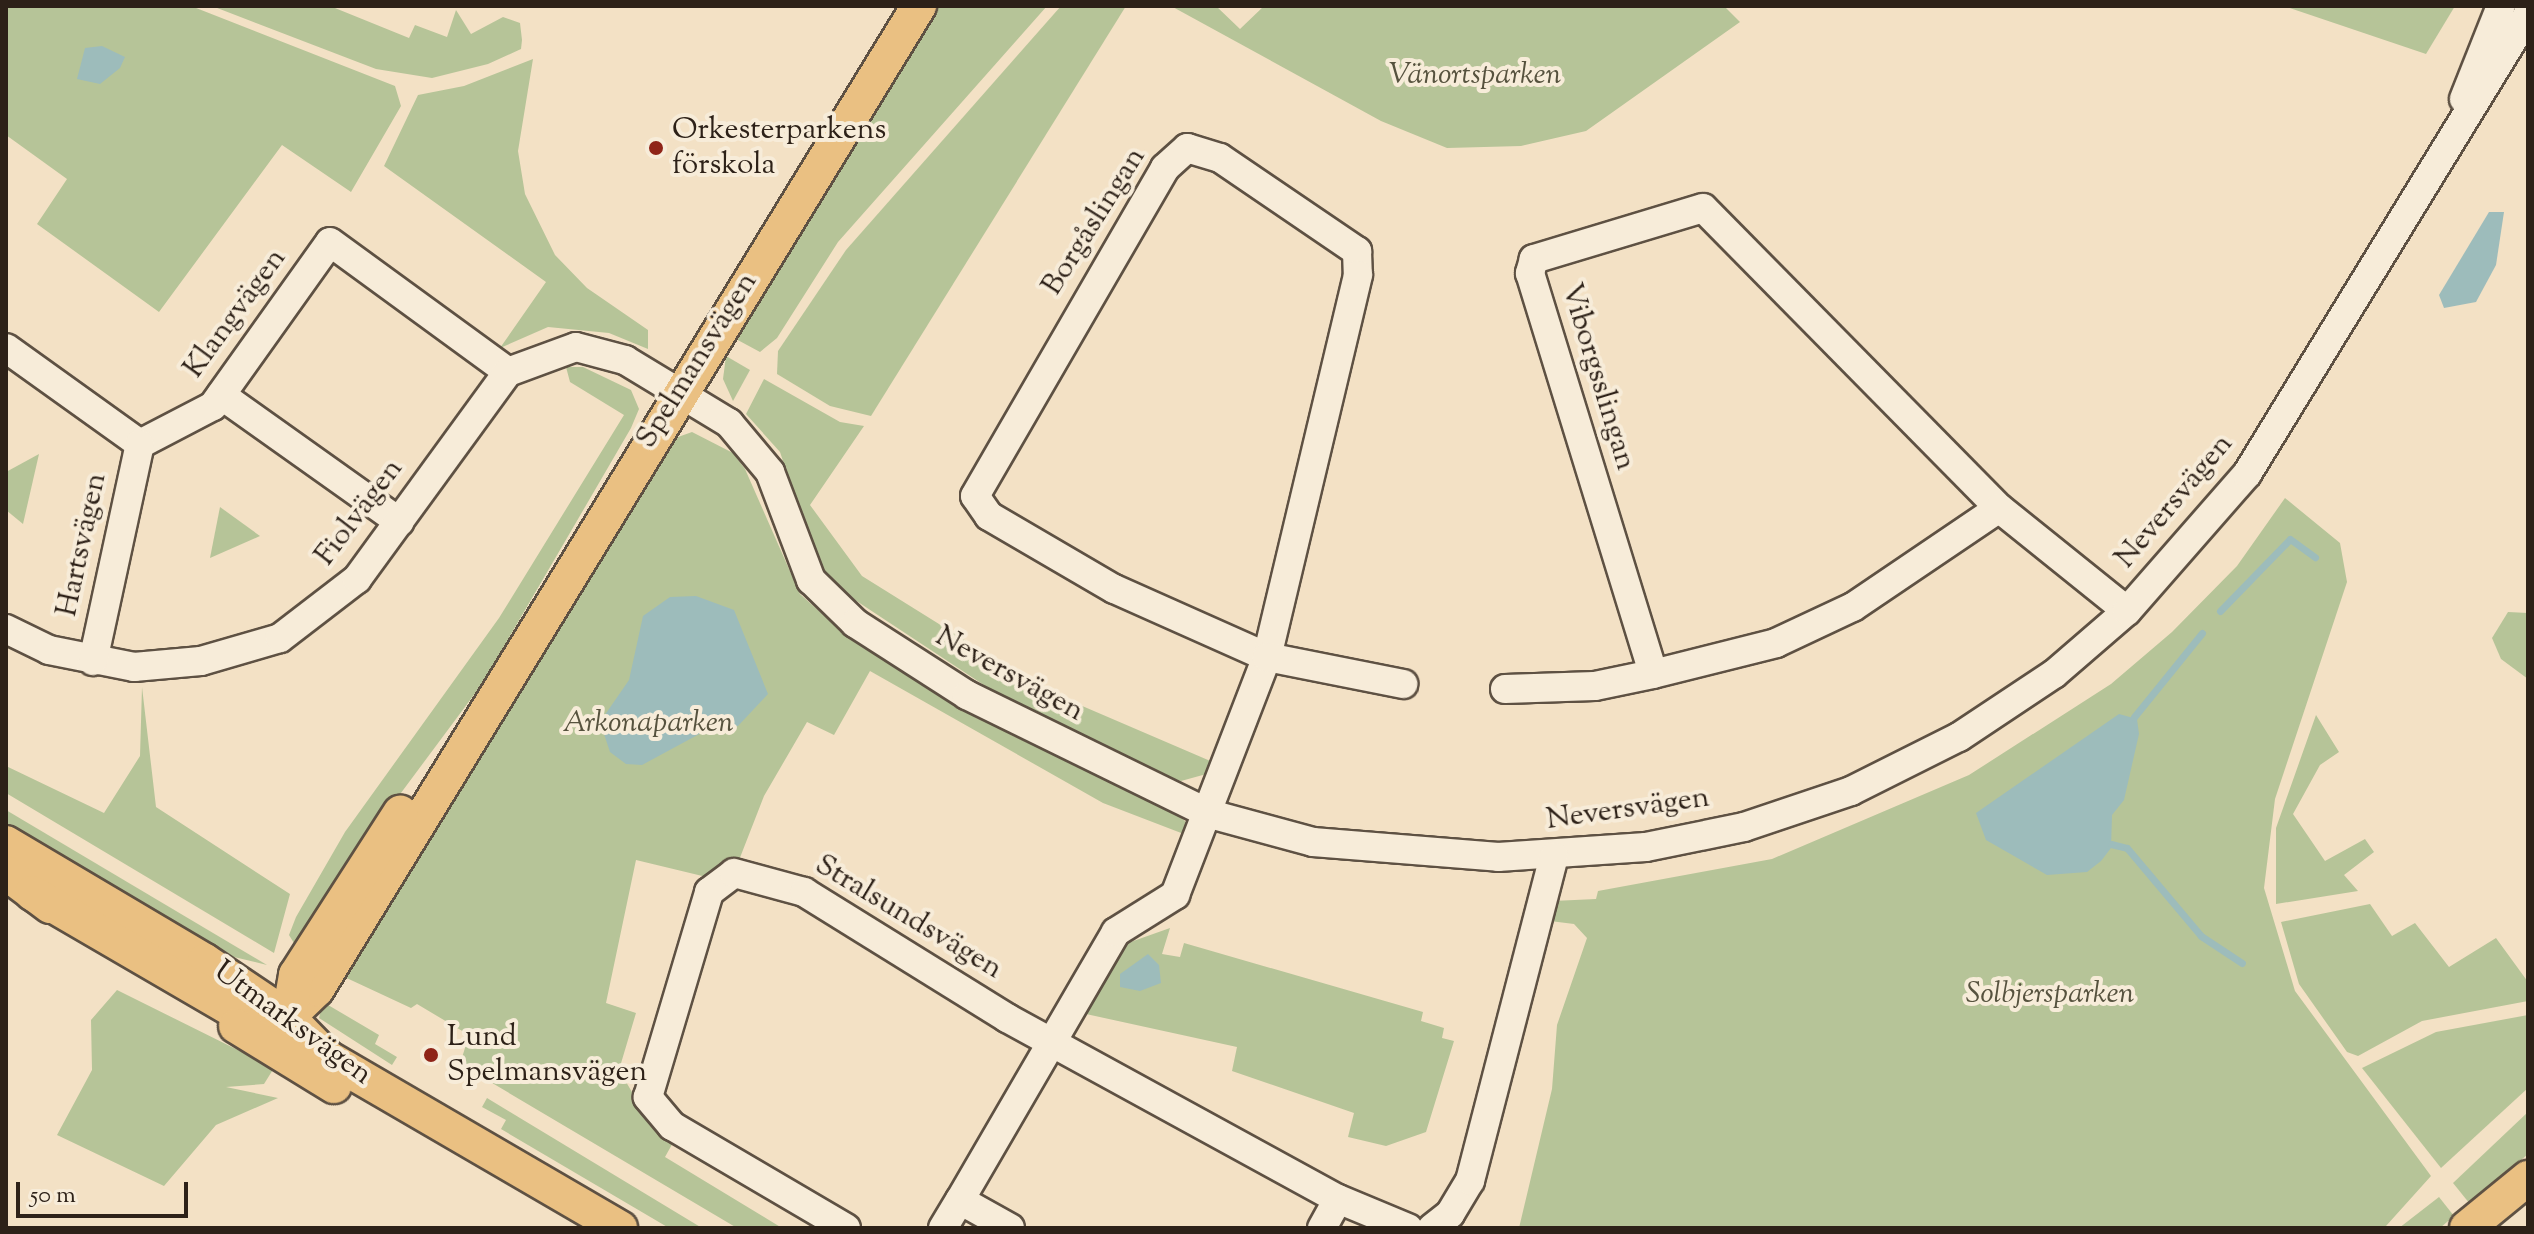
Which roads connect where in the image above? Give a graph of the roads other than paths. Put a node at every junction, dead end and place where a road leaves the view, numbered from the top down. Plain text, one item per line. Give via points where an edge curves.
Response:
1 (919, 6) edge
2 (2501, 6) edge
3 (2522, 13) edge
4 (2450, 138) junction
5 (8, 353) edge
6 (508, 372) junction
7 (681, 390) junction
8 (221, 395) junction
9 (140, 444) junction
10 (1999, 508) junction
11 (400, 522) junction
12 (2127, 611) junction
13 (6, 629) edge
14 (1267, 657) junction
15 (93, 661) junction
16 (1653, 674) junction
17 (1403, 684) dead end
18 (1505, 689) dead end
19 (478, 716) junction
20 (1210, 814) junction
21 (6, 843) edge
22 (1554, 857) junction
23 (19, 883) edge
24 (205, 961) junction
25 (296, 975) junction
26 (288, 1017) junction
27 (1048, 1040) junction
28 (293, 1061) junction
29 (2528, 1178) edge
30 (1338, 1199) junction
31 (960, 1200) junction
32 (579, 1228) edge
33 (620, 1228) edge
34 (846, 1228) edge
35 (943, 1228) edge
36 (1010, 1228) edge
37 (1322, 1228) edge
38 (1408, 1228) edge
39 (1432, 1228) edge
40 (2467, 1228) edge

1 - 7 main road, Spelmansvägen
2 - 4 street, Neversvägen
3 - 4 street, Neversvägen
4 - 12 street, Neversvägen via 2247,474
5 - 9 street
6 - 7 street via 576,347 625,360
6 - 8 street, Klangvägen via 330,242
6 - 11 street, Fiolvägen
7 - 19 main road, Spelmansvägen
7 - 20 street, Neversvägen via 761,456 800,561 855,623 967,695
8 - 9 street, Klangvägen
8 - 11 street
9 - 15 street, Hartsvägen
10 - 12 street, Viborgsslingan
10 - 16 street via 1853,607 1776,643
10 - 16 street, Viborgsslingan via 1703,208 1546,253 1534,259 1530,273
11 - 15 street, Fiolvägen via 341,596 280,638 187,664
12 - 22 street, Neversvägen via 2006,707 1851,791 1744,827
13 - 15 street, Fiolvägen
14 - 14 street, Borgåslingan via 1114,589 989,516 975,496 1165,168 1187,148 1220,158 1290,203 1351,243 1358,259
14 - 17 street, Borgåslingan
14 - 20 street, Borgåslingan
16 - 18 street via 1595,686
19 - 25 main road, Spelmansvägen via 400,813
19 - 26 main road, Spelmansvägen via 328,973
20 - 22 street, Neversvägen via 1313,842
20 - 27 street via 1175,895 1116,932
21 - 24 main road, Utmarksvägen
22 - 39 street via 1470,1181 1450,1214
23 - 26 main road via 251,1022 268,1025
23 - 28 main road, Utmarksvägen
24 - 25 main road via 246,974
24 - 26 main road, Utmarksvägen
25 - 26 main road, Spelmansvägen
26 - 28 main road, Spelmansvägen
26 - 33 main road, Utmarksvägen via 328,1058
27 - 30 street, Stralsundsvägen
27 - 31 street
27 - 34 street, Stralsundsvägen via 804,892 746,872 719,880 648,1097 672,1126
28 - 32 main road, Utmarksvägen
29 - 40 main road
30 - 37 street
30 - 38 street, Stralsundsvägen
31 - 35 street
31 - 36 street

